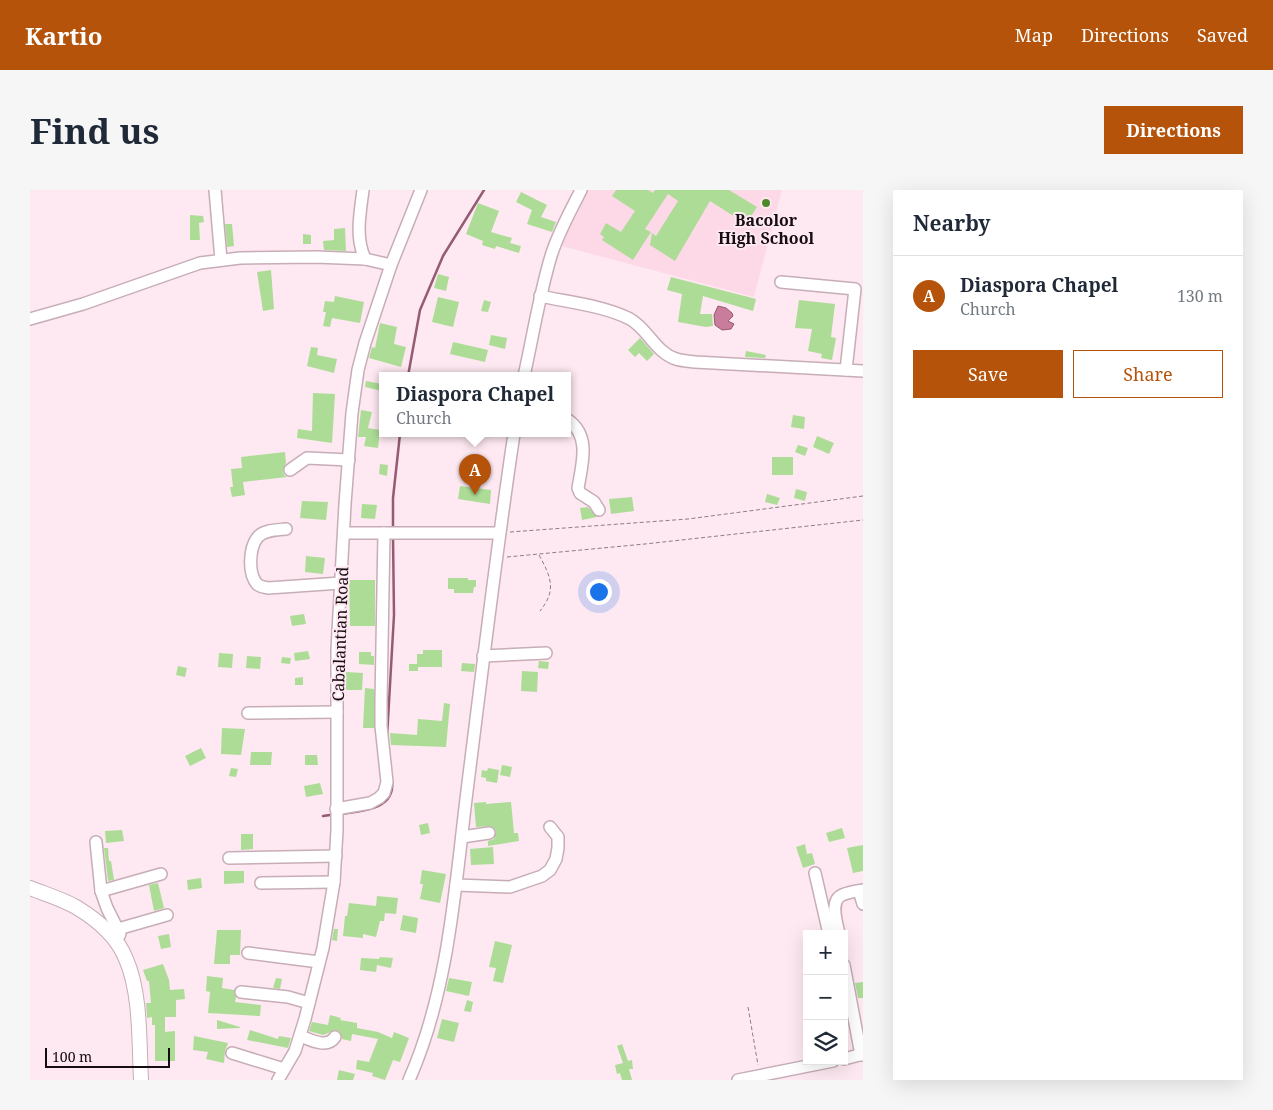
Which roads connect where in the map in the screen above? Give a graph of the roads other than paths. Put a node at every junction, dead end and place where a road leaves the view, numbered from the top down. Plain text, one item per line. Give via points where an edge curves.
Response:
1 (215, 190) edge
2 (363, 190) edge
3 (421, 190) edge
4 (581, 190) edge
5 (366, 259) junction
6 (221, 260) junction
7 (391, 265) junction
8 (781, 282) dead end
9 (859, 289) edge
10 (540, 296) junction
11 (30, 319) edge
12 (846, 370) junction
13 (863, 371) edge
14 (525, 372) edge
15 (571, 423) edge
16 (514, 437) edge
17 (349, 460) junction
18 (290, 470) dead end
19 (599, 510) dead end
20 (286, 529) dead end
21 (344, 533) junction
22 (386, 533) junction
23 (499, 533) junction
24 (341, 583) junction
25 (546, 653) dead end
26 (484, 656) junction
27 (337, 712) junction
28 (248, 713) dead end
29 (336, 809) junction
30 (550, 827) dead end
31 (489, 833) dead end
32 (462, 836) junction
33 (96, 842) dead end
34 (336, 856) junction
35 (229, 858) dead end
36 (815, 873) dead end
37 (162, 874) dead end
38 (334, 882) junction
39 (261, 883) dead end
40 (456, 885) junction
41 (30, 888) edge
42 (861, 890) edge
43 (101, 891) junction
44 (863, 904) edge
45 (167, 915) dead end
46 (828, 930) edge
47 (838, 930) edge
48 (117, 935) junction
49 (248, 953) dead end
50 (319, 962) junction
51 (846, 975) edge
52 (241, 992) dead end
53 (308, 1003) junction
54 (848, 1018) edge
55 (857, 1035) junction
56 (300, 1036) junction
57 (335, 1037) dead end
58 (232, 1053) dead end
59 (862, 1054) edge
60 (848, 1057) edge
61 (814, 1065) edge
62 (284, 1070) junction
63 (141, 1080) edge
64 (278, 1080) edge
65 (409, 1080) edge
66 (738, 1080) edge

1 - 6 street
2 - 5 street via 359,242
3 - 7 street, Cabalantian Road
4 - 10 street via 551,255
5 - 6 street via 271,257
5 - 7 street
6 - 11 street via 177,270 83,304
7 - 17 street, Cabalantian Road via 358,370
8 - 9 street
9 - 12 street
10 - 12 street via 594,307 631,320 661,351 676,359
10 - 14 street
12 - 13 street
15 - 19 street via 576,427 584,452 578,488
16 - 23 street
17 - 18 street via 308,458
17 - 21 street, Cabalantian Road
20 - 24 street via 270,530 257,537 252,546 251,567 260,586
21 - 22 street
21 - 24 street, Cabalantian Road
22 - 23 street
22 - 29 street via 381,726 387,782 384,793 370,803
23 - 26 street
24 - 27 street, Cabalantian Road
25 - 26 street
26 - 32 street
27 - 28 street
27 - 29 street, Cabalantian Road
29 - 34 street, Cabalantian Road
30 - 40 street via 558,837 558,848 550,870 542,876 510,887
31 - 32 street
32 - 40 street
33 - 43 street
34 - 35 street
34 - 38 street, Cabalantian Road
36 - 46 street
37 - 43 street
38 - 39 street
38 - 50 street, Cabalantian Road
40 - 65 street via 429,1025
41 - 48 main road via 76,907
42 - 44 street
42 - 47 street via 841,895 836,900
43 - 48 street
45 - 48 street
48 - 63 main road via 134,988
49 - 50 street
50 - 53 street, Cabalantian Road
51 - 55 street
52 - 53 street via 288,997
53 - 56 street, Cabalantian Road
54 - 55 street
55 - 59 street
56 - 57 street via 324,1044 332,1042
56 - 62 street, Cabalantian Road
58 - 62 street
59 - 60 street
61 - 66 street
62 - 64 street, Cabalantian Road

